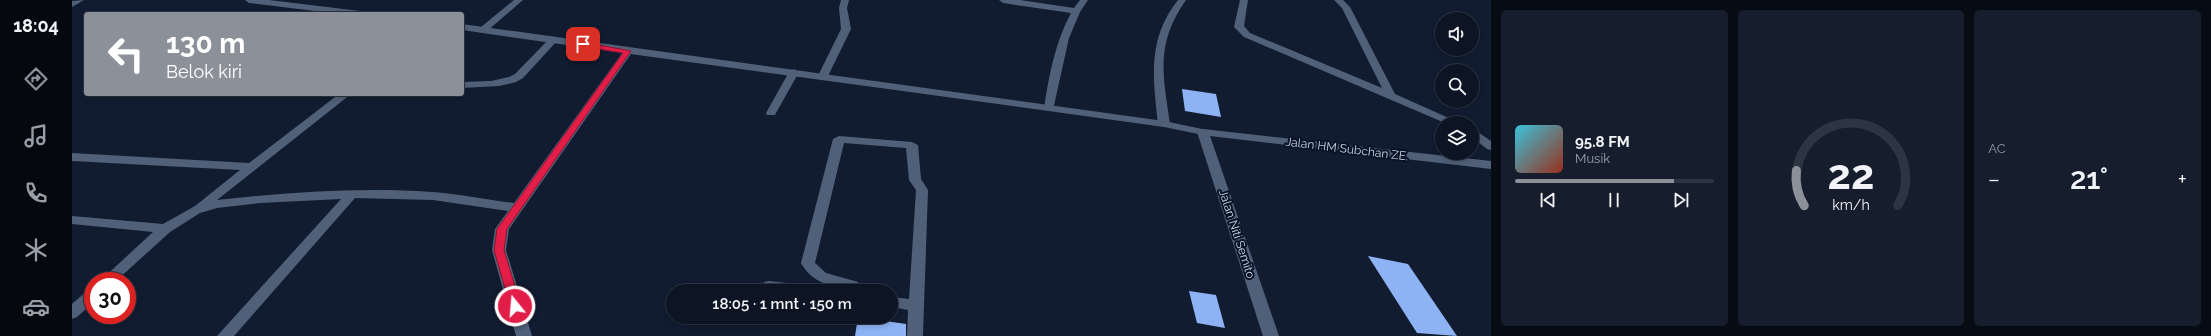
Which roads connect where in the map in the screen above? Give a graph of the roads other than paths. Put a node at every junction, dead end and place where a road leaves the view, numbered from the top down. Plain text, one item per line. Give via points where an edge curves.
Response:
1 (80, 0) edge
2 (248, 0) edge
3 (519, 0) edge
4 (845, 0) edge
5 (1003, 0) edge
6 (1084, 0) edge
7 (1182, 0) edge
8 (1244, 0) edge
9 (1338, 0) edge
10 (72, 4) edge
11 (1076, 11) junction
12 (344, 12) edge
13 (464, 27) edge
14 (484, 29) junction
15 (553, 40) junction
16 (628, 51) junction
17 (794, 72) junction
18 (823, 76) junction
19 (464, 85) edge
20 (1390, 95) junction
21 (343, 96) edge
22 (1049, 108) junction
23 (771, 113) dead end
24 (1438, 116) edge
25 (1164, 124) junction
26 (1203, 132) junction
27 (1479, 137) edge
28 (1491, 146) edge
29 (72, 157) edge
30 (1491, 165) edge
31 (249, 167) junction
32 (352, 194) junction
33 (517, 208) junction
34 (195, 210) junction
35 (72, 220) edge
36 (165, 228) junction
37 (117, 272) edge
38 (845, 284) edge
39 (84, 301) edge
40 (898, 303) edge
41 (916, 306) junction
42 (74, 308) edge
43 (225, 336) edge
44 (524, 336) edge
45 (915, 336) edge
46 (1272, 336) edge

1 - 10 street
2 - 12 street
3 - 14 street
4 - 18 street via 843,8 846,29
5 - 11 street
6 - 11 street
7 - 25 street via 1169,17 1157,63
8 - 20 street via 1239,26 1248,35
9 - 20 street via 1346,7
11 - 22 street via 1055,67
13 - 14 street, Jalan HM Subchan ZE.
14 - 15 street, Jalan HM Subchan ZE.
15 - 16 street, Jalan HM Subchan ZE.
15 - 19 street via 513,80 496,84
16 - 17 street, Jalan HM Subchan ZE.
16 - 33 street
17 - 18 street, Jalan HM Subchan ZE.
17 - 23 street
18 - 22 street, Jalan HM Subchan ZE.
20 - 24 street
21 - 31 street
22 - 25 street, Jalan HM Subchan ZE.
25 - 26 street, Jalan HM Subchan ZE.
26 - 30 street, Jalan HM Subchan ZE.
26 - 46 street, Jalan Niti Semito
27 - 28 street
29 - 31 street
31 - 34 street
32 - 33 street via 433,196
32 - 34 street via 238,200
32 - 43 street
33 - 44 street via 502,229 499,250
34 - 36 street
35 - 36 street
36 - 37 street
38 - 41 street via 815,273 808,263 839,139 912,145 915,180 922,190
39 - 42 street
40 - 41 street
41 - 45 street

